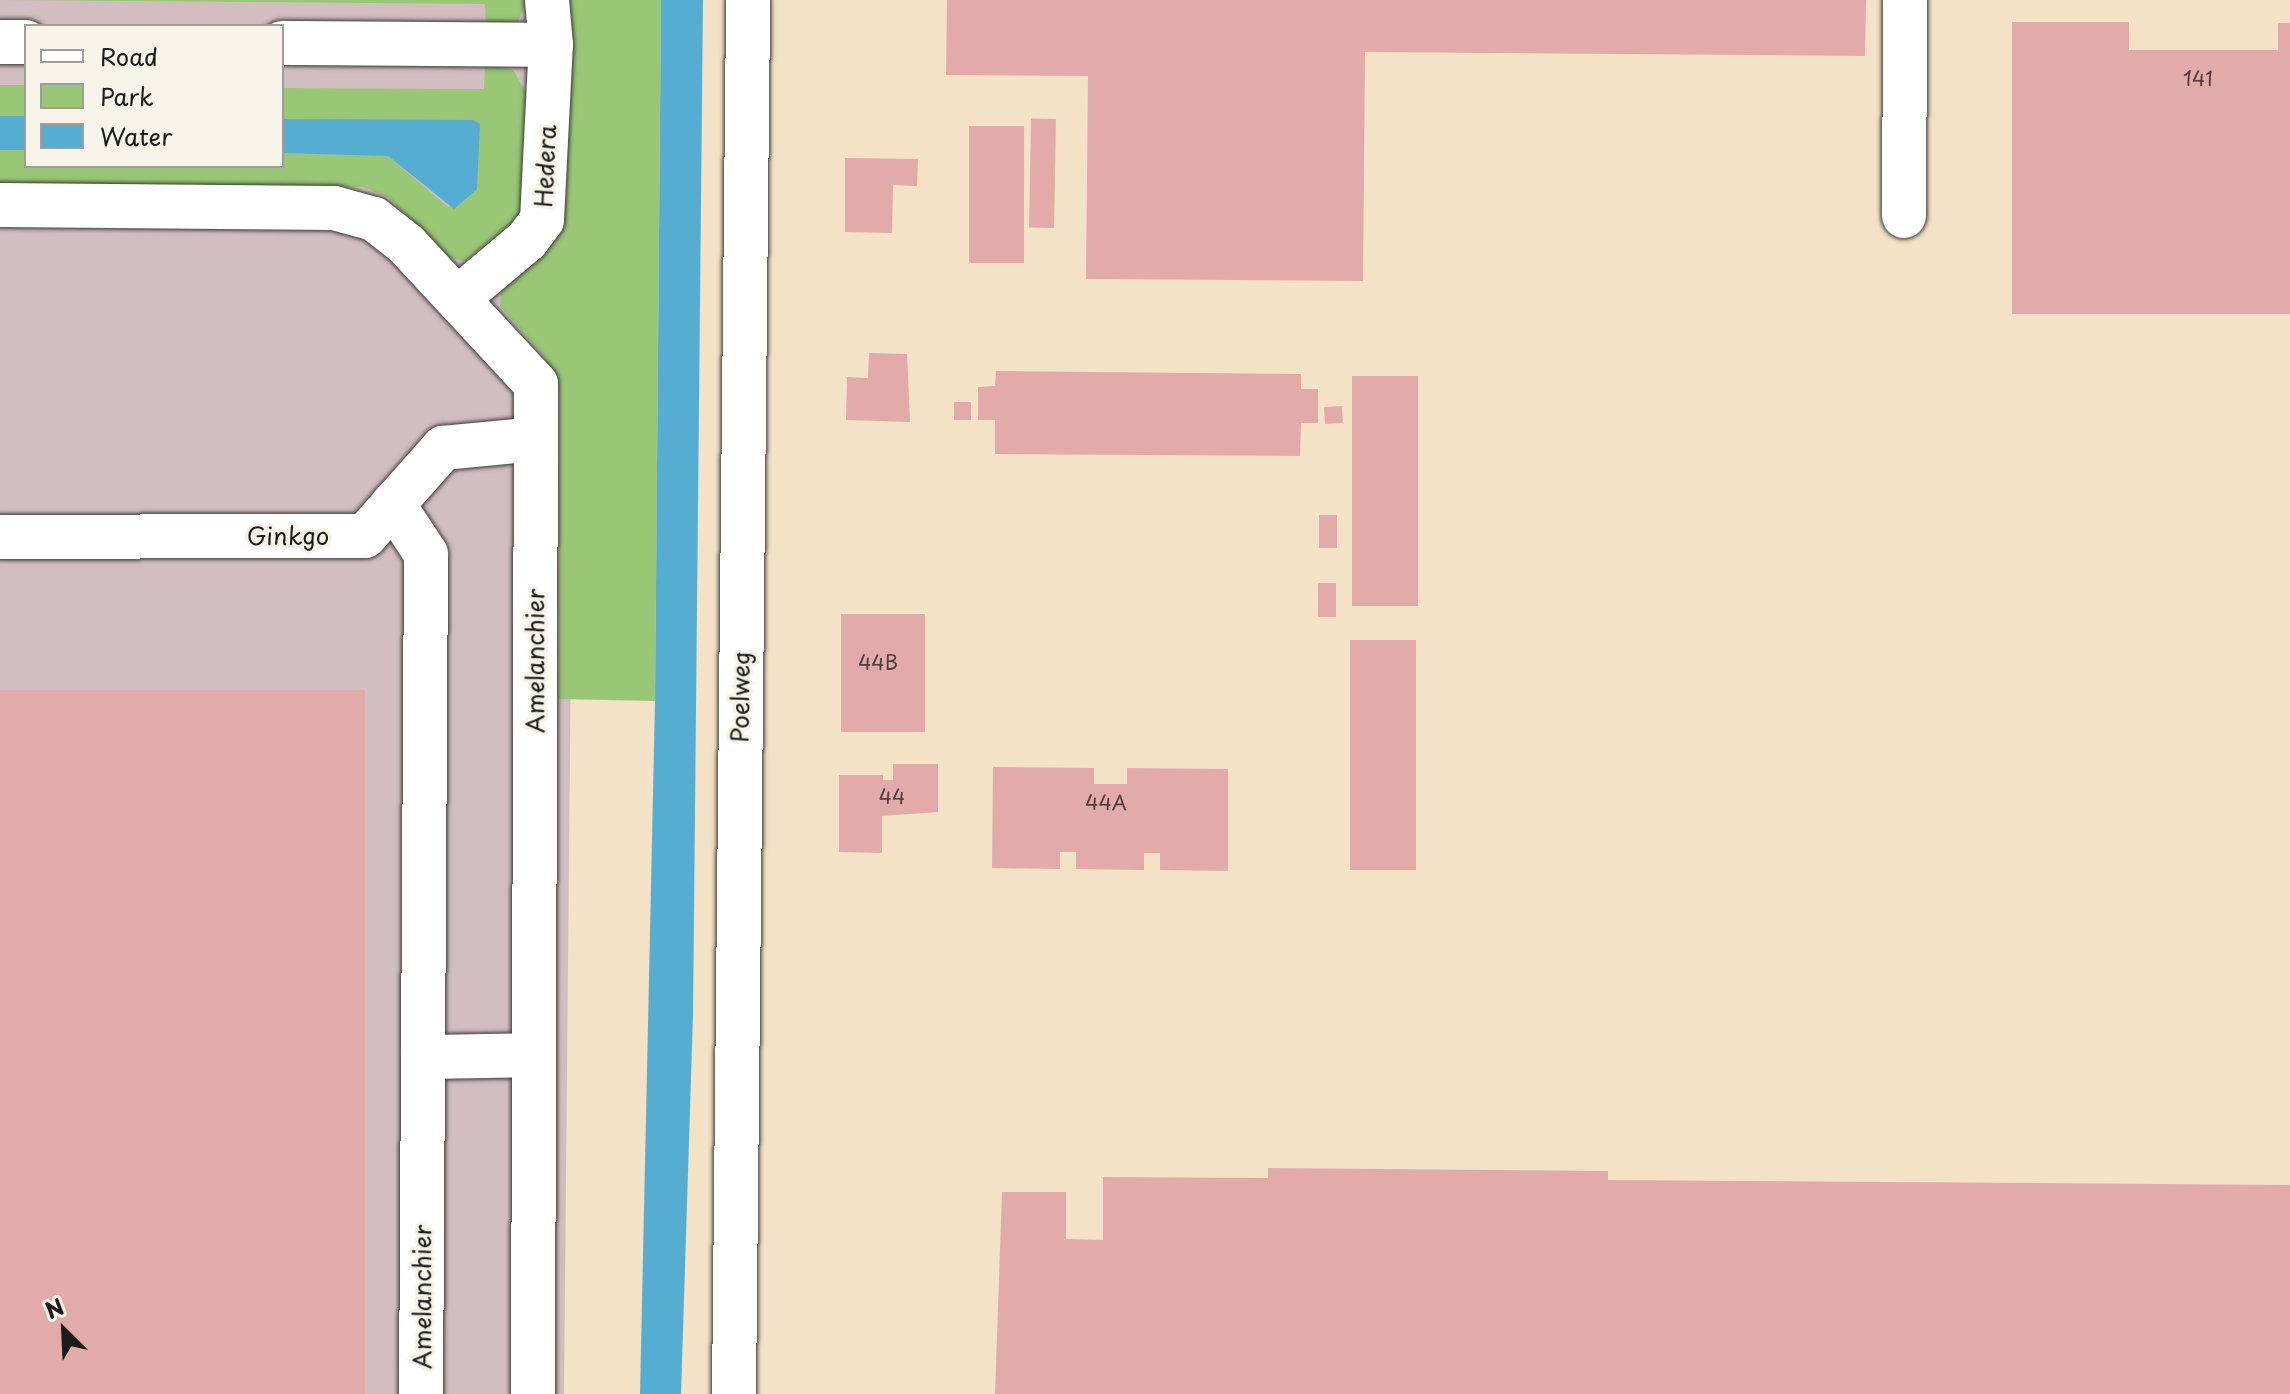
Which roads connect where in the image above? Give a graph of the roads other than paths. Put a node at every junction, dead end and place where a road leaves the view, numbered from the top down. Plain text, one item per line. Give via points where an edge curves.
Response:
1 (547, 0) edge
2 (748, 0) edge
3 (1905, 0) edge
4 (0, 42) edge
5 (24, 42) edge
6 (284, 43) edge
7 (551, 45) junction
8 (0, 205) edge
9 (1904, 216) dead end
10 (458, 298) junction
11 (536, 439) junction
12 (393, 504) junction
13 (0, 537) edge
14 (534, 1055) junction
15 (423, 1057) junction
16 (421, 1394) edge
17 (533, 1394) edge
18 (734, 1394) edge

1 - 7 street, Hedera
2 - 18 street, Poelweg
3 - 9 street
4 - 5 street
6 - 7 street
7 - 10 street, Hedera via 542,220 527,240
8 - 10 street via 334,208 374,219
10 - 11 street, Amelanchier via 536,384
11 - 12 street, Ginkgo via 443,448
11 - 14 street, Amelanchier
12 - 13 street, Ginkgo via 365,536
12 - 15 street, Amelanchier via 426,554
14 - 15 street
14 - 17 street, Amelanchier
15 - 16 street, Amelanchier

